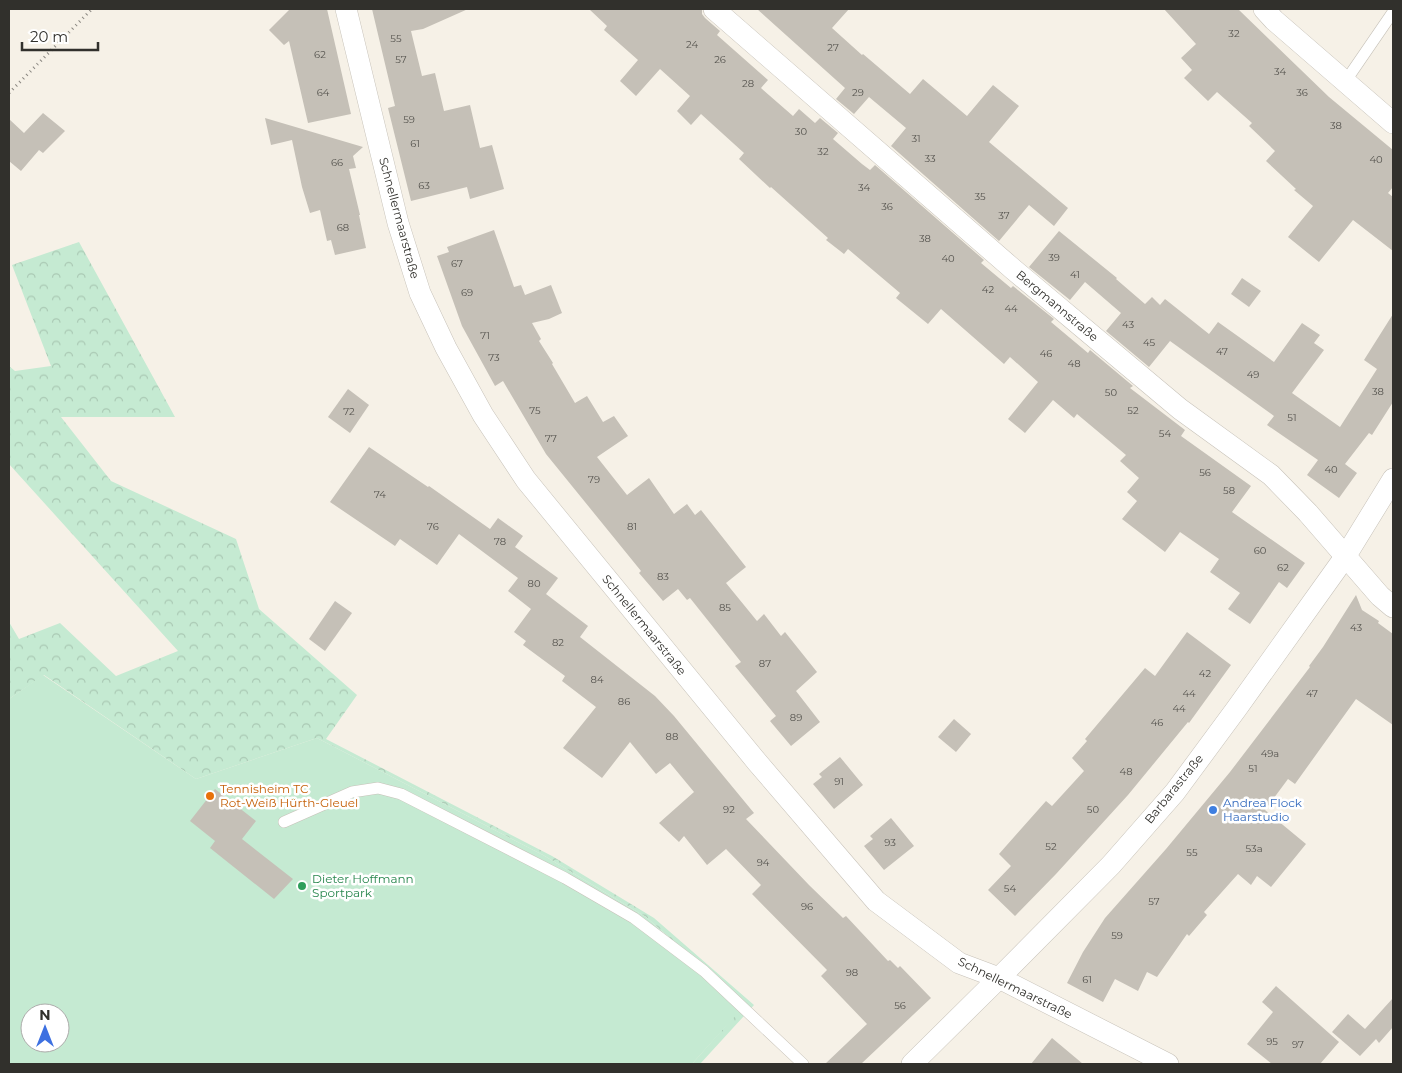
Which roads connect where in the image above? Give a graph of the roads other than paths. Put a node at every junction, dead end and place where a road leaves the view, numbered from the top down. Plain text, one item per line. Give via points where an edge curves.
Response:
1 (346, 9) edge
2 (714, 9) edge
3 (1264, 9) edge
4 (1393, 12) edge
5 (1345, 82) junction
6 (1393, 123) edge
7 (1393, 480) edge
8 (1345, 557) junction
9 (1393, 607) edge
10 (284, 822) dead end
11 (999, 978) junction
12 (803, 1064) edge
13 (912, 1064) edge
14 (1168, 1064) edge

1 - 11 street, Schnellermaarstraße via 398,223 420,293 478,407 526,480 876,902 959,963
2 - 8 street, Bergmannstraße via 1142,378 1271,475
3 - 5 street
4 - 5 lane
5 - 6 street
7 - 8 street, Barbarastraße
8 - 9 street, Bergmannstraße
8 - 11 street, Barbarastraße via 1175,792 1111,864
10 - 12 lane via 352,792 378,788 401,794 565,878 634,918 704,972
11 - 13 street, Barbarastraße
11 - 14 street, Schnellermaarstraße

